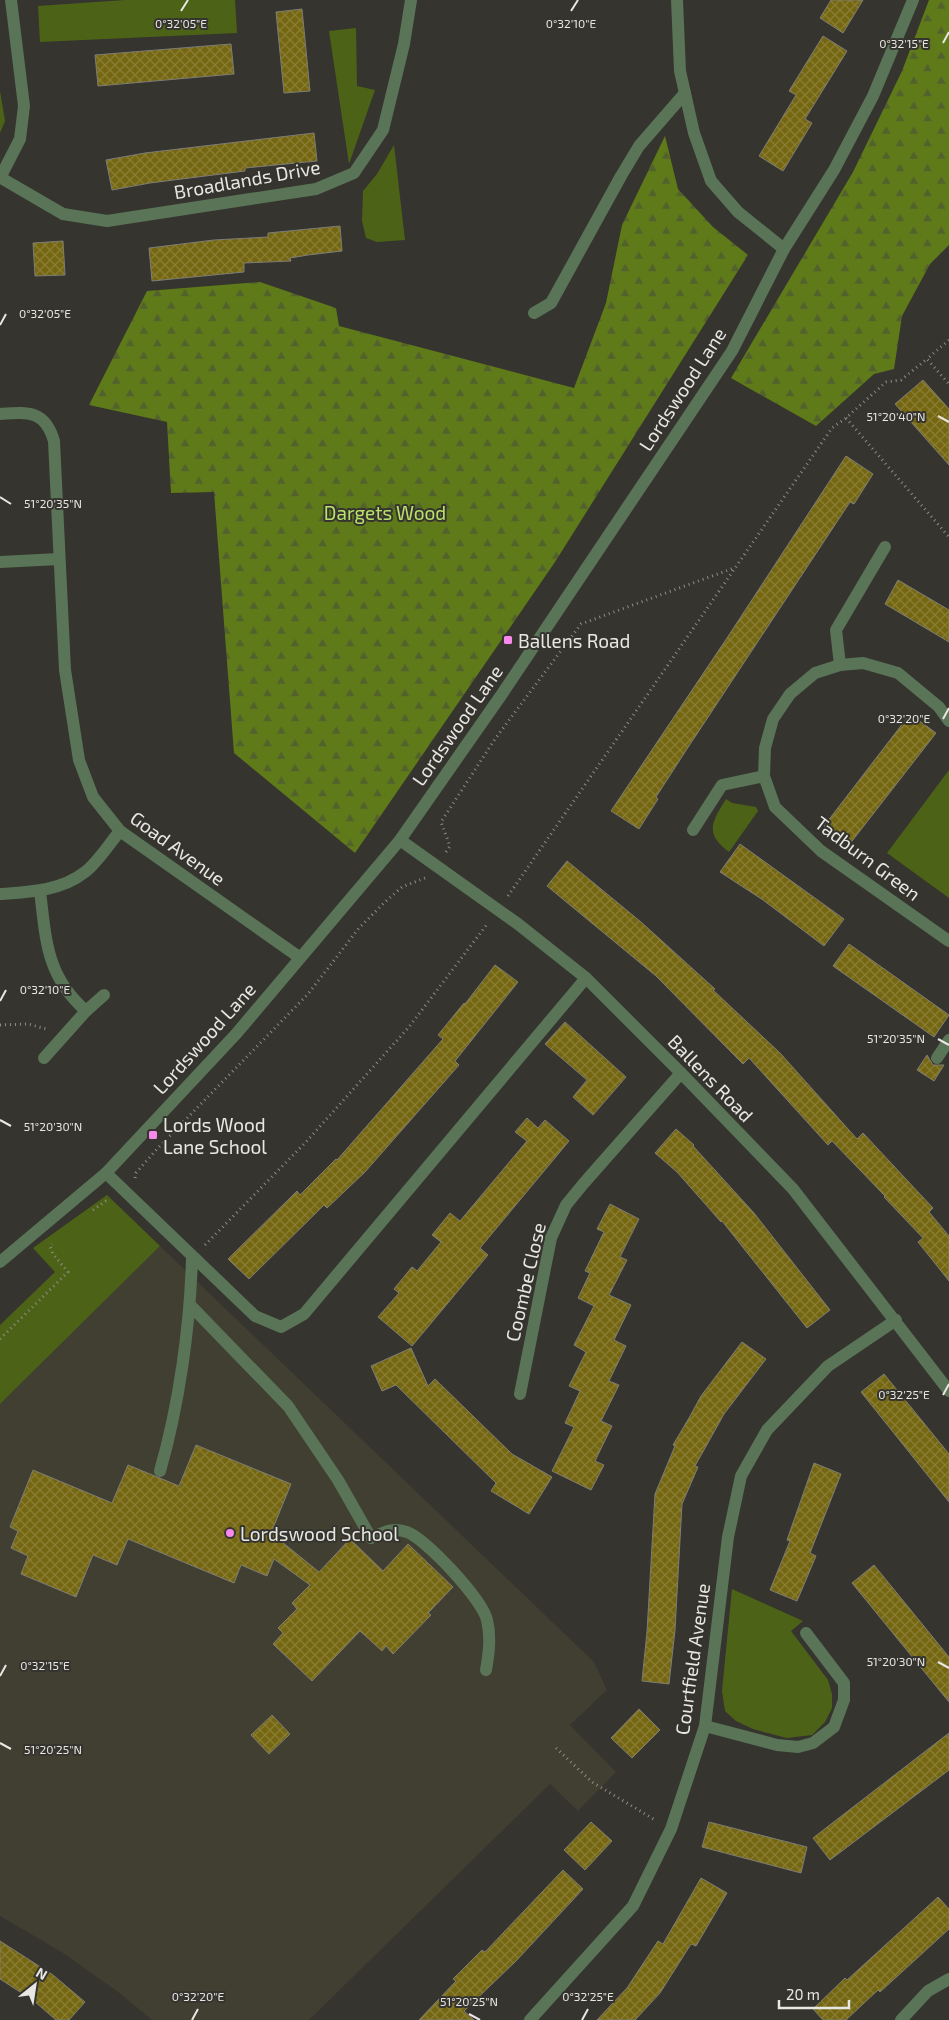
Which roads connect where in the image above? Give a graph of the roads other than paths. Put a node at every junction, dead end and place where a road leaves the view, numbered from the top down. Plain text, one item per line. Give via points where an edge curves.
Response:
1 (11, 0) edge
2 (411, 0) edge
3 (677, 0) edge
4 (913, 0) edge
5 (685, 92) junction
6 (0, 178) edge
7 (784, 249) junction
8 (534, 313) dead end
9 (0, 414) edge
10 (885, 548) dead end
11 (59, 559) junction
12 (0, 562) edge
13 (840, 665) junction
14 (949, 720) edge
15 (764, 776) junction
16 (693, 830) dead end
17 (120, 831) junction
18 (400, 840) junction
19 (40, 891) junction
20 (0, 894) edge
21 (949, 941) edge
22 (300, 957) junction
23 (586, 978) junction
24 (104, 995) dead end
25 (86, 1011) junction
26 (949, 1040) edge
27 (44, 1058) dead end
28 (937, 1058) dead end
29 (681, 1073) junction
30 (106, 1173) junction
31 (192, 1258) junction
32 (0, 1262) edge
33 (191, 1306) junction
34 (896, 1320) junction
35 (949, 1391) edge
36 (520, 1394) dead end
37 (160, 1471) dead end
38 (806, 1633) dead end
39 (486, 1670) dead end
40 (705, 1726) junction
41 (949, 1979) edge
42 (530, 2020) edge
43 (901, 2020) edge

1 - 6 street via 24,106 20,140
2 - 6 street, Broadlands Drive via 383,130 354,173 316,190 107,221 63,214
3 - 5 street via 680,71
4 - 7 street, Lordswood Lane via 873,96 834,170
5 - 7 street via 694,133 711,181 738,212
5 - 8 street via 634,154 552,303
7 - 18 street, Lordswood Lane via 732,351
9 - 11 street, Goad Avenue via 24,412 36,415 45,421 54,441
10 - 13 street via 836,630
11 - 12 street
11 - 17 street, Goad Avenue via 65,670 79,760 93,797
13 - 14 street, Tadburn Green via 863,662 898,673 939,707
13 - 15 street, Tadburn Green via 815,673 790,694 777,712 765,748
15 - 16 street via 722,785
15 - 21 street, Tadburn Green via 775,807 821,851
17 - 19 street via 86,872 70,882
17 - 22 street, Goad Avenue
18 - 22 street, Lordswood Lane
18 - 23 street, Ballens Road
19 - 20 street
19 - 25 street via 47,944 56,975
22 - 30 street, Lordswood Lane via 236,1034
23 - 29 street, Ballens Road
23 - 31 street via 304,1314 281,1327 255,1316
24 - 25 street
25 - 27 street
26 - 28 street
29 - 34 street, Ballens Road via 793,1189
29 - 36 street, Coombe Close via 563,1210 549,1245
30 - 31 street
30 - 32 street, Lordswood Lane
31 - 33 street
33 - 37 street via 169,1440
33 - 39 street via 288,1406 338,1480 371,1538 389,1529 407,1532 432,1549 467,1588 486,1618 489,1639
34 - 35 street, Ballens Road
34 - 40 street, Courtfield Avenue via 828,1366 767,1430 740,1476 728,1537
38 - 40 street via 844,1683 844,1700 834,1727 813,1744 798,1747 777,1745
40 - 42 street, Courtfield Avenue via 671,1829 633,1906
41 - 43 street via 928,1991

